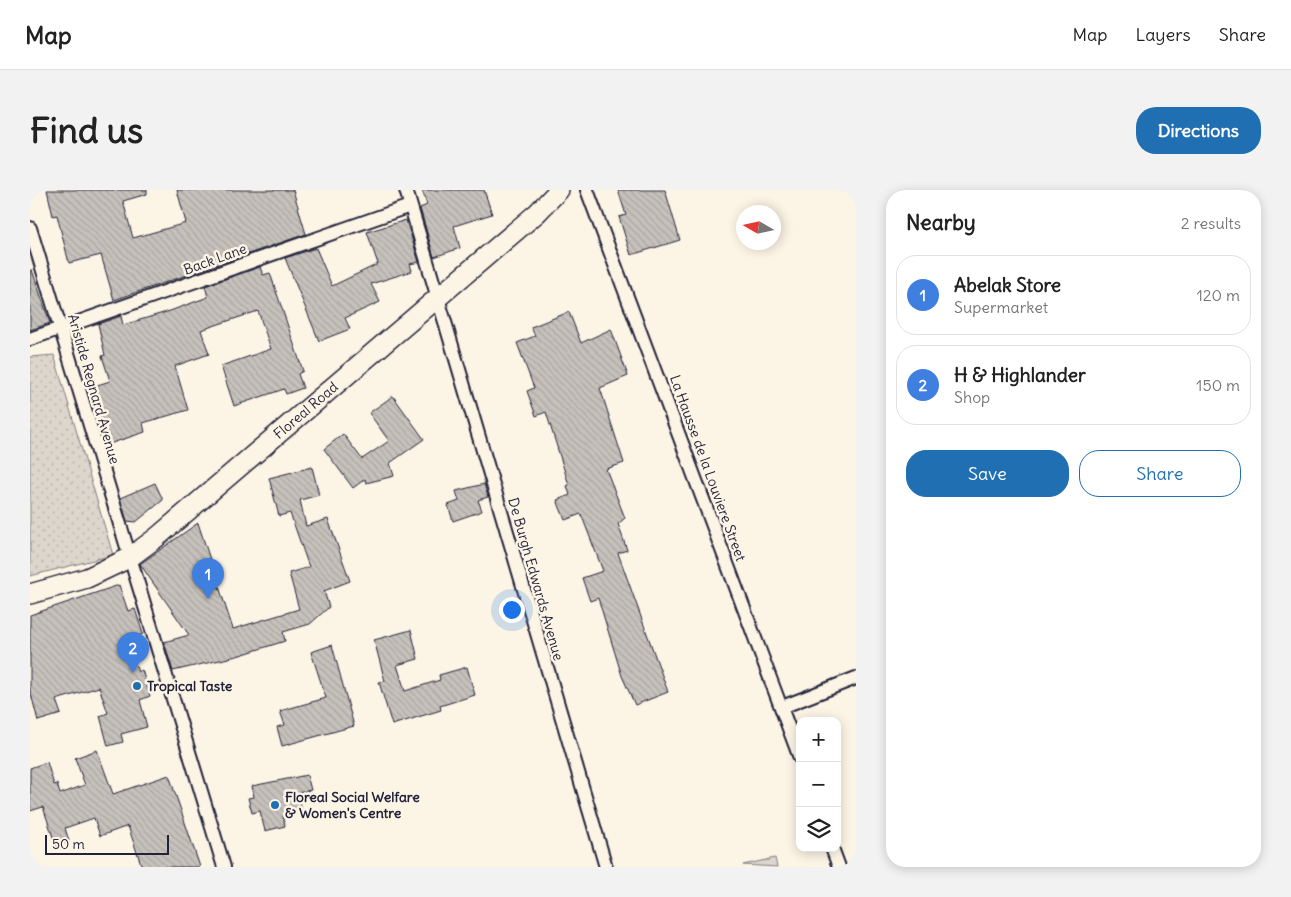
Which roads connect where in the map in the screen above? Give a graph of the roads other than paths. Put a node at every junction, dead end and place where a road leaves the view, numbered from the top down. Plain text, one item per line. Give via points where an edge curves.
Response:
1 (406, 190) edge
2 (559, 190) edge
3 (587, 190) edge
4 (410, 206) junction
5 (30, 228) edge
6 (437, 298) junction
7 (61, 330) junction
8 (30, 339) edge
9 (129, 558) junction
10 (30, 594) edge
11 (856, 678) edge
12 (782, 707) junction
13 (796, 747) edge
14 (833, 852) edge
15 (224, 867) edge
16 (606, 867) edge
17 (839, 867) edge

1 - 4 street, De Burgh Edwards Avenue
2 - 6 main road, Floreal Road via 537,213
3 - 12 street, La Hausse de la Louviere Street
4 - 6 street, De Burgh Edwards Avenue
4 - 7 street, Back Lane
5 - 7 street, Aristide Regnard Avenue
6 - 9 main road, Floreal Road via 235,472
6 - 16 street, De Burgh Edwards Avenue
7 - 8 street, Back Lane
7 - 9 street, Aristide Regnard Avenue
9 - 10 main road, Floreal Road via 87,578
9 - 15 street, Aristide Regnard Avenue
11 - 12 street
12 - 13 street, La Hausse de la Louviere Street
14 - 17 street

